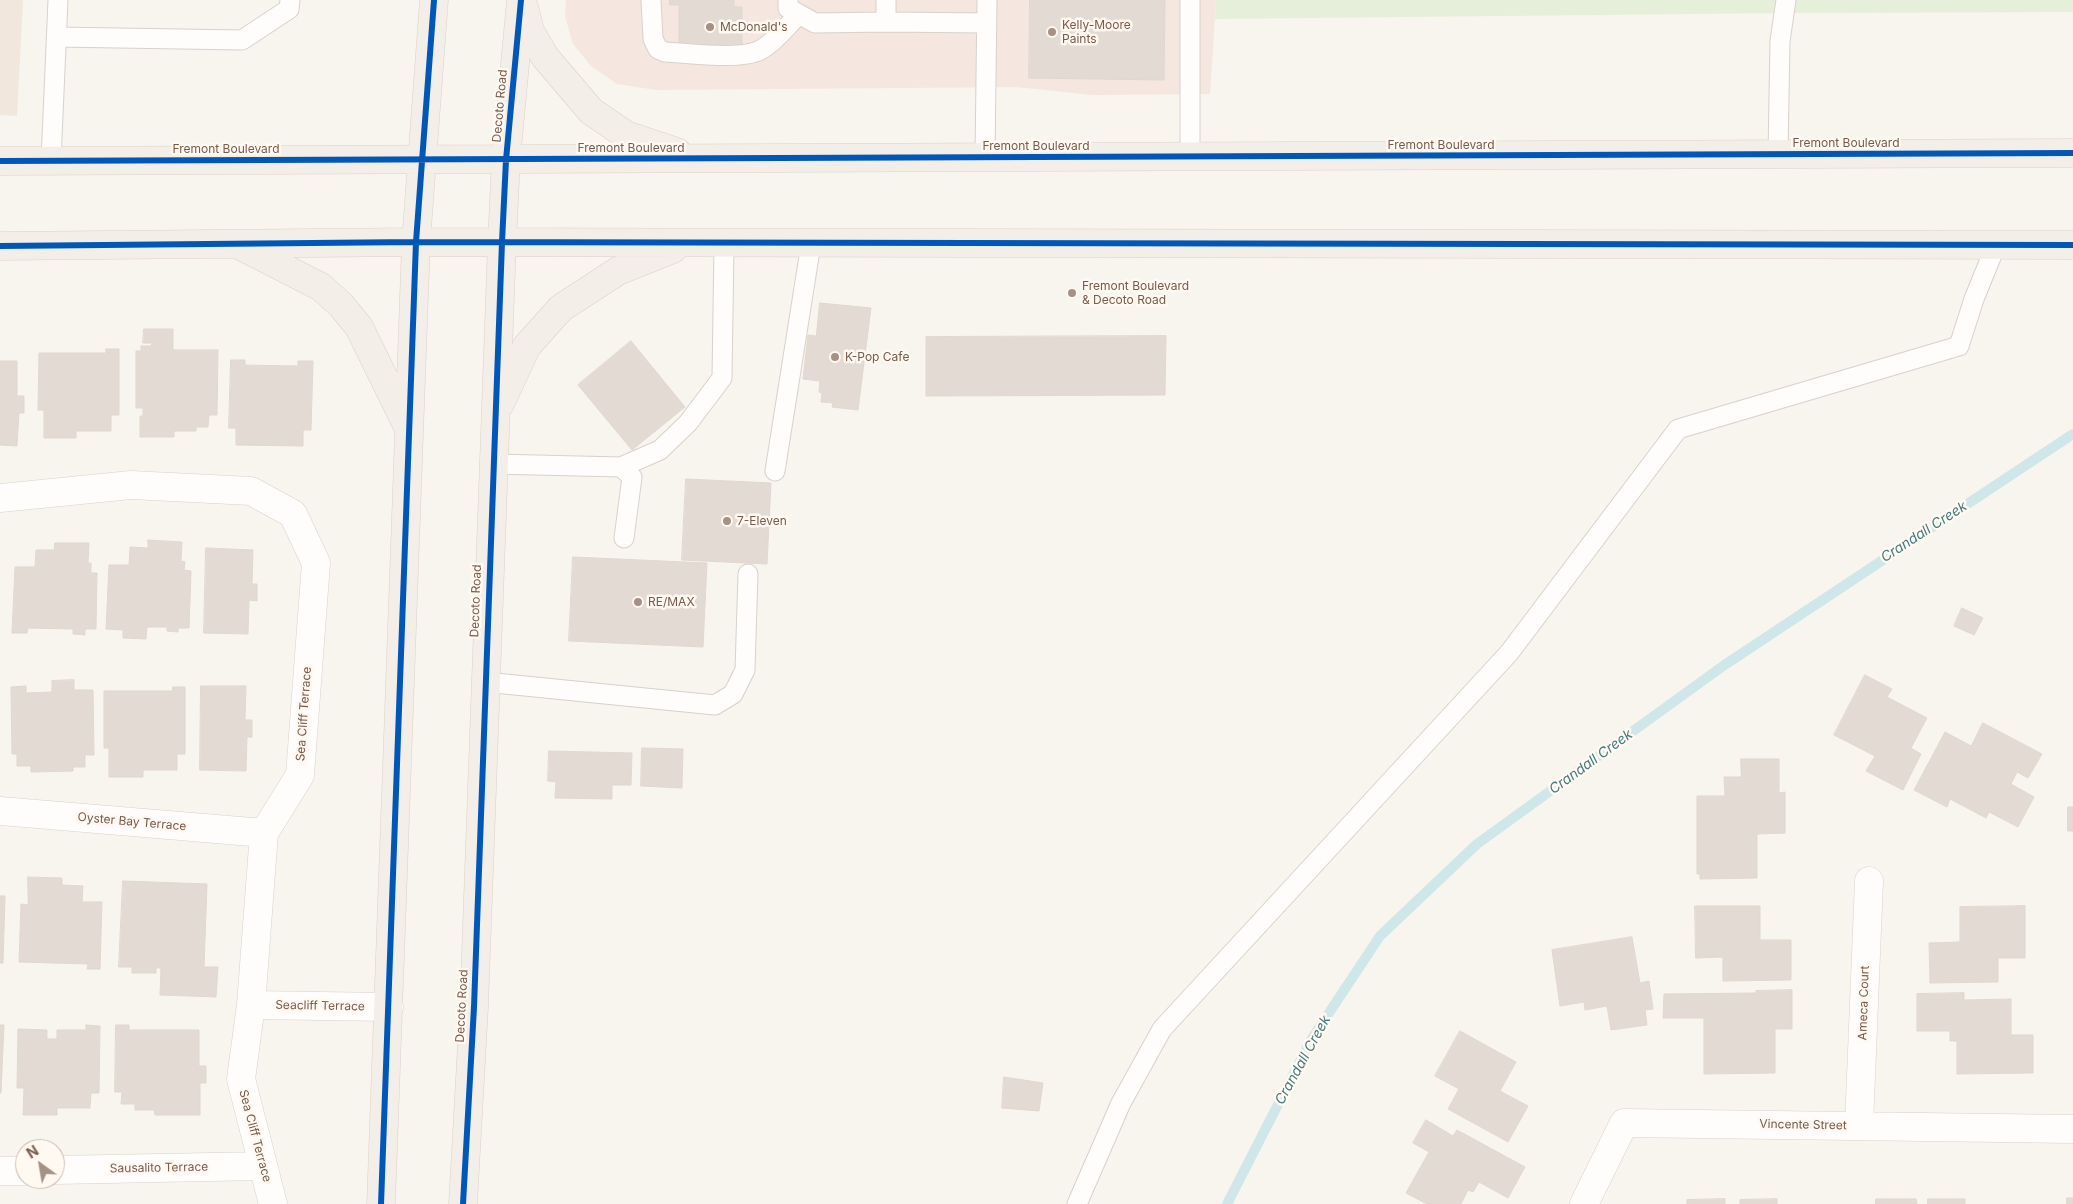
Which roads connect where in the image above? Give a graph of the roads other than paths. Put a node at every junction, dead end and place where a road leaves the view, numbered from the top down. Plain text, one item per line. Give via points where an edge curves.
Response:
1 (58, 0) edge
2 (290, 0) edge
3 (434, 0) edge
4 (521, 0) edge
5 (651, 0) edge
6 (886, 0) edge
7 (987, 0) edge
8 (1190, 0) edge
9 (1786, 0) edge
10 (793, 7) edge
11 (886, 22) junction
12 (986, 23) junction
13 (57, 38) junction
14 (2073, 153) edge
15 (1778, 154) junction
16 (1190, 157) junction
17 (985, 158) junction
18 (423, 159) junction
19 (700, 159) junction
20 (506, 160) junction
21 (0, 161) edge
22 (51, 161) junction
23 (416, 242) junction
24 (502, 242) junction
25 (688, 243) junction
26 (237, 244) junction
27 (724, 244) junction
28 (811, 244) junction
29 (1996, 244) junction
30 (2073, 244) edge
31 (0, 246) edge
32 (495, 415) junction
33 (410, 430) junction
34 (493, 464) junction
35 (621, 467) junction
36 (776, 471) dead end
37 (0, 498) edge
38 (624, 538) dead end
39 (748, 574) dead end
40 (485, 682) junction
41 (0, 811) edge
42 (264, 833) junction
43 (1869, 881) dead end
44 (251, 1005) junction
45 (390, 1007) junction
46 (1859, 1125) junction
47 (2073, 1129) edge
48 (263, 1166) junction
49 (65, 1170) edge
50 (15, 1171) edge
51 (0, 1172) edge
52 (273, 1204) edge
53 (381, 1204) edge
54 (463, 1204) edge
55 (1077, 1204) edge
56 (1584, 1204) edge

1 - 13 lane
2 - 13 lane via 289,8 242,40
3 - 18 main road
4 - 19 main road via 530,31 545,58 591,111 626,135
4 - 20 main road, Decoto Road
5 - 10 lane via 653,39 658,49 665,52 740,55 756,52 774,40
6 - 11 lane
7 - 12 lane
8 - 16 lane
9 - 15 lane via 1780,41
10 - 11 lane via 814,23
11 - 12 lane
12 - 17 lane
13 - 22 lane
14 - 15 main road, Fremont Boulevard
15 - 16 main road, Fremont Boulevard
16 - 17 main road, Fremont Boulevard
17 - 19 main road, Fremont Boulevard
18 - 20 main road, Fremont Boulevard
18 - 22 main road, Fremont Boulevard
18 - 23 main road
19 - 20 main road, Fremont Boulevard
20 - 24 main road, Decoto Road
21 - 22 main road, Fremont Boulevard
23 - 24 main road
23 - 26 main road
23 - 33 main road
24 - 25 main road
24 - 32 main road, Decoto Road
25 - 27 main road
25 - 32 main road via 618,271 561,308 528,346
26 - 31 main road
26 - 33 main road via 322,288 341,305 359,328
27 - 28 main road
27 - 35 lane via 722,378 688,423 660,450
28 - 29 main road
28 - 36 lane
29 - 30 main road
29 - 55 lane via 1959,346 1678,429 1509,654 1162,1029 1121,1103
32 - 34 main road, Decoto Road
33 - 45 main road
34 - 35 lane
34 - 40 main road, Decoto Road
35 - 38 lane via 632,477
37 - 42 street, Sea Cliff Terrace via 131,486 251,491 293,514 316,563 300,775
39 - 40 lane via 745,670 733,694 714,705
40 - 54 main road, Decoto Road via 474,1007
41 - 42 street, Oyster Bay Terrace
42 - 44 street, Sea Cliff Terrace
43 - 46 street, Ameca Court
44 - 45 street, Seacliff Terrace
44 - 48 street, Sea Cliff Terrace via 240,1079
45 - 53 main road
46 - 47 street, Vincente Street
46 - 56 street, Vincente Street via 1624,1123
48 - 49 street, Sausalito Terrace
48 - 52 street, Sea Cliff Terrace
50 - 51 street

